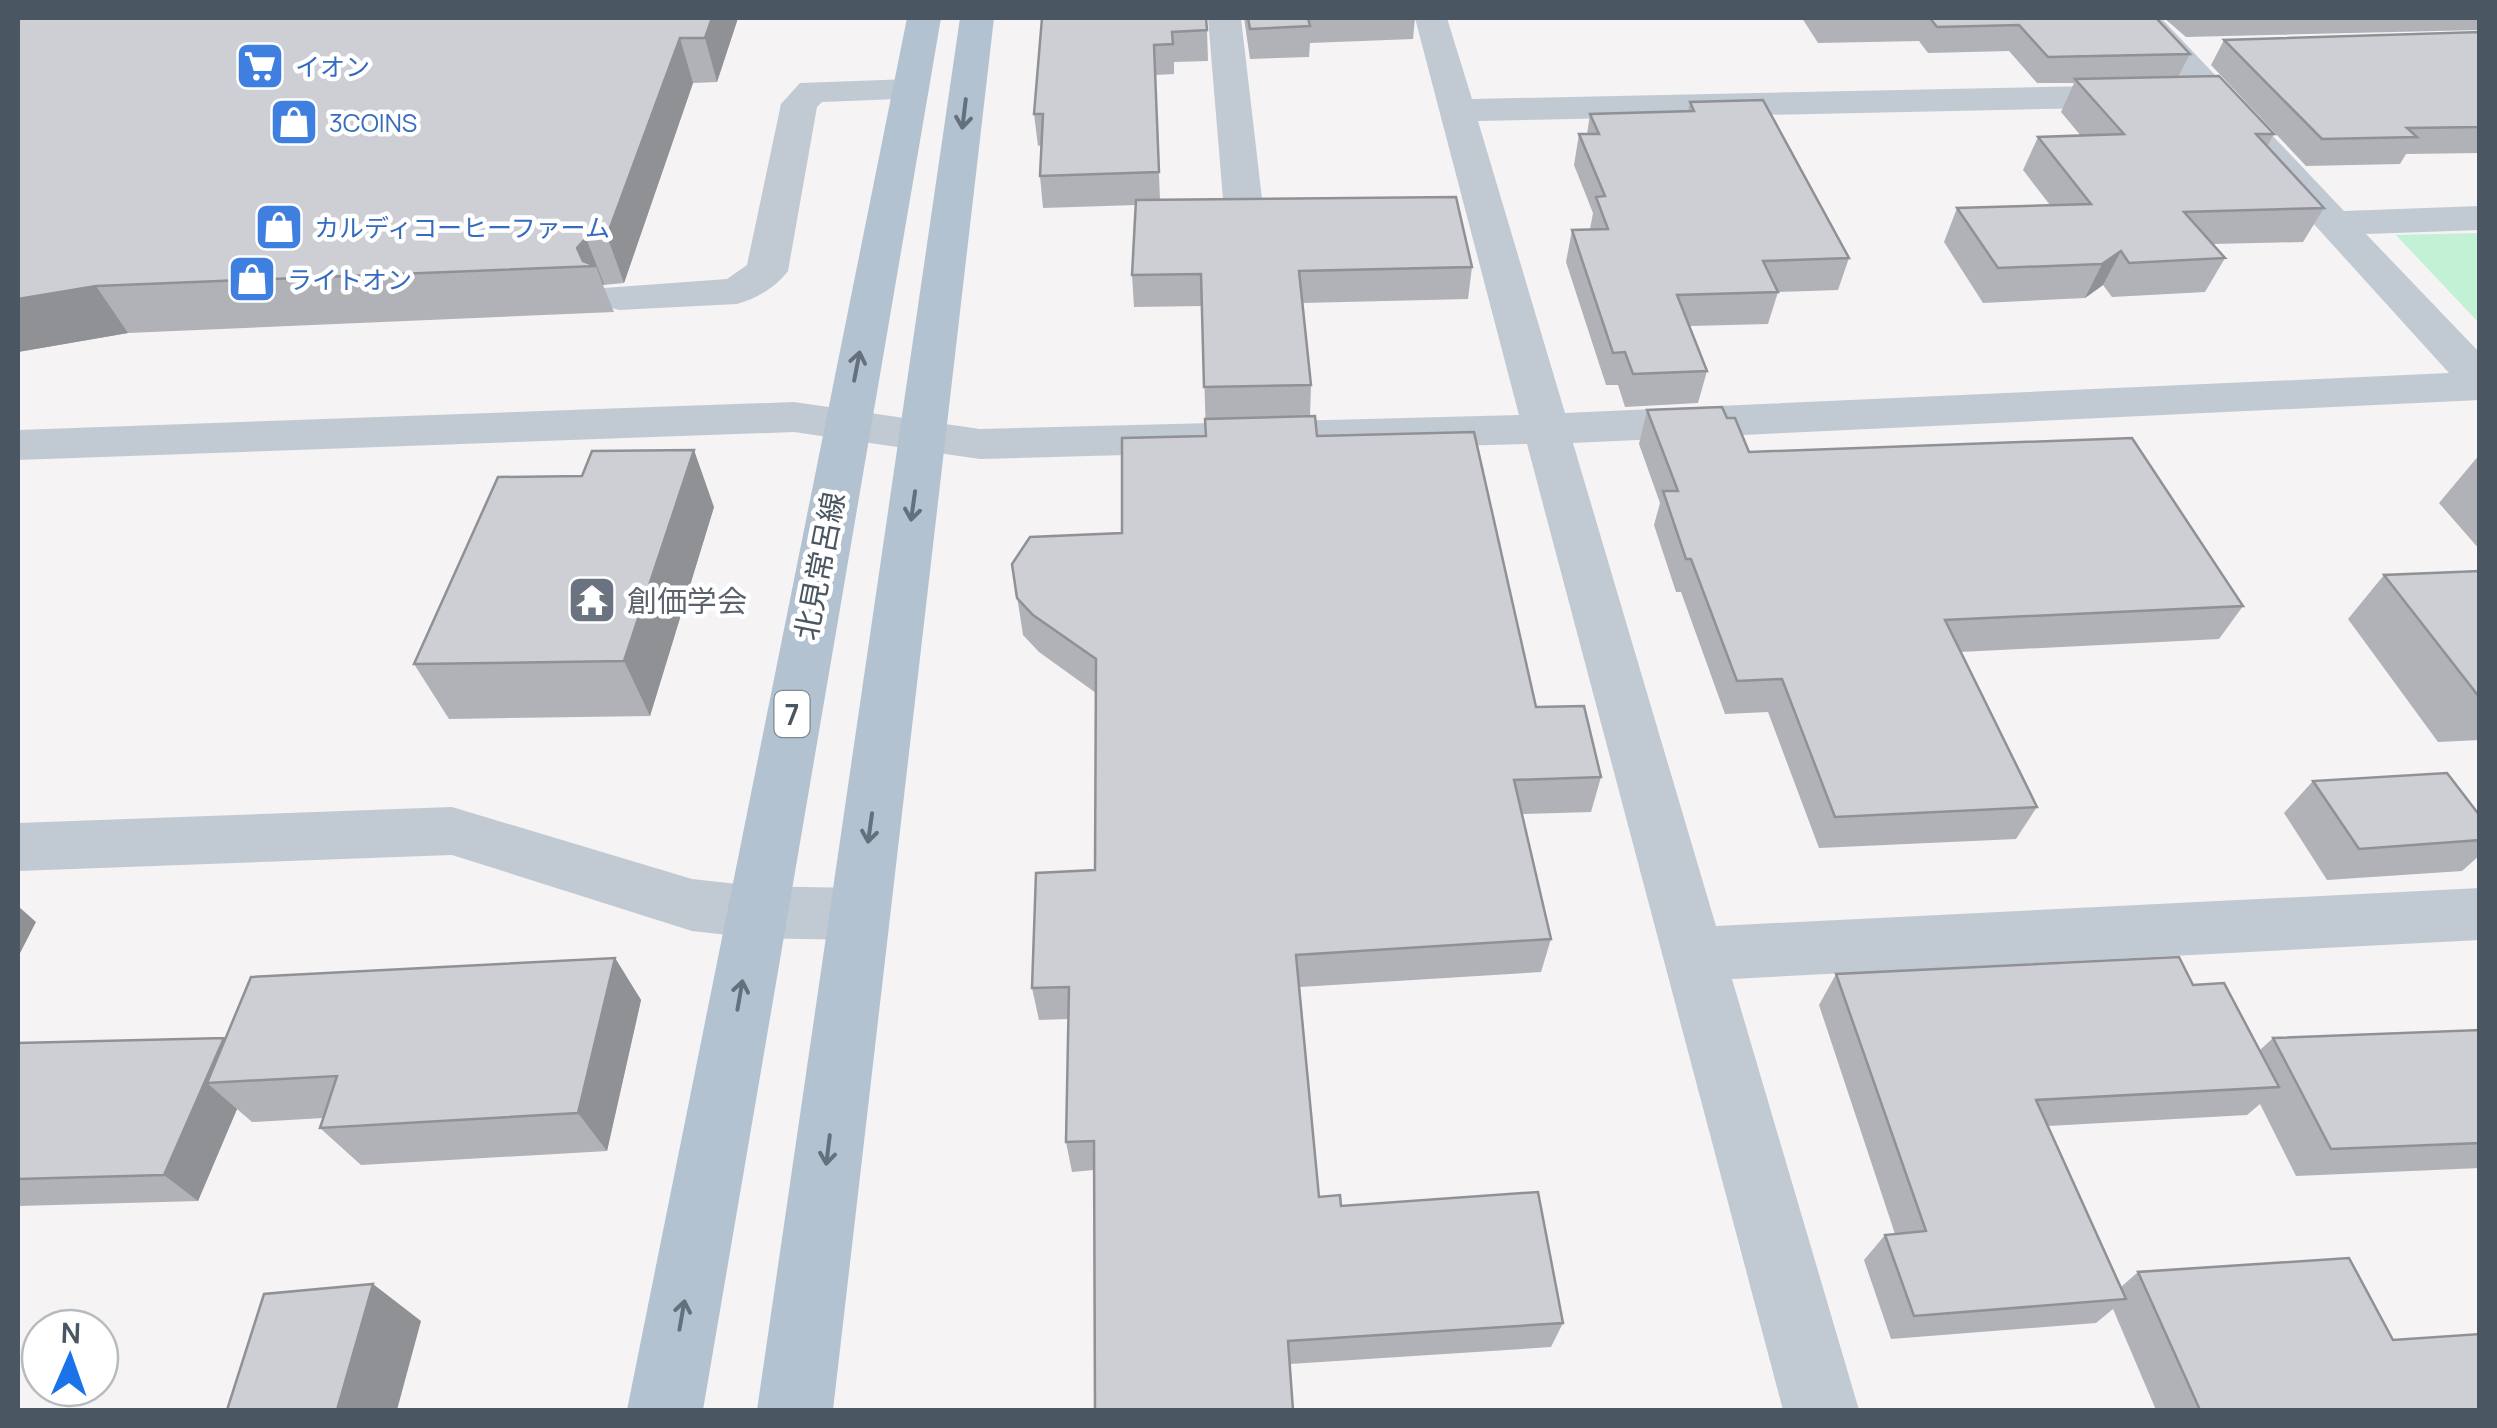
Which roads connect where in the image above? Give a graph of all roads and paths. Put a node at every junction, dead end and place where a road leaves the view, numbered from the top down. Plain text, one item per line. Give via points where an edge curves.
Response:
1 (924, 18) edge
2 (977, 18) edge
3 (1224, 18) edge
4 (1431, 18) edge
5 (2143, 18) edge
6 (911, 90) junction
7 (2214, 94) junction
8 (1459, 110) junction
9 (1337, 209) edge
10 (2480, 218) edge
11 (2334, 224) junction
12 (619, 297) dead end
13 (2480, 383) edge
14 (846, 423) junction
15 (1547, 430) junction
16 (922, 435) junction
17 (18, 445) edge
18 (18, 846) edge
19 (754, 912) junction
20 (859, 914) junction
21 (2480, 914) edge
22 (1696, 954) junction
23 (665, 1410) edge
24 (795, 1410) edge
25 (1822, 1410) edge

1 - 6 main road, 北見常呂線 / 7
2 -> 16 main road
3 - 9 street via 1244,211
4 - 8 street
5 - 7 street via 2194,51
6 - 12 street via 813,91 799,104 768,271 737,291
14 -> 6 main road, 北見常呂線 / 7
7 - 8 street
7 - 11 street
8 - 15 street via 1467,207
10 - 11 street
11 - 13 street
13 - 15 street
14 - 16 street
14 - 17 street via 774,418
14 - 19 main road, 北見常呂線 / 7
15 - 16 street via 980,444
15 - 22 street
16 -> 20 main road
18 - 19 street via 452,831 692,905
19 - 20 street
23 -> 19 main road, 北見常呂線 / 7
20 -> 24 main road
21 - 22 street
22 - 25 street

